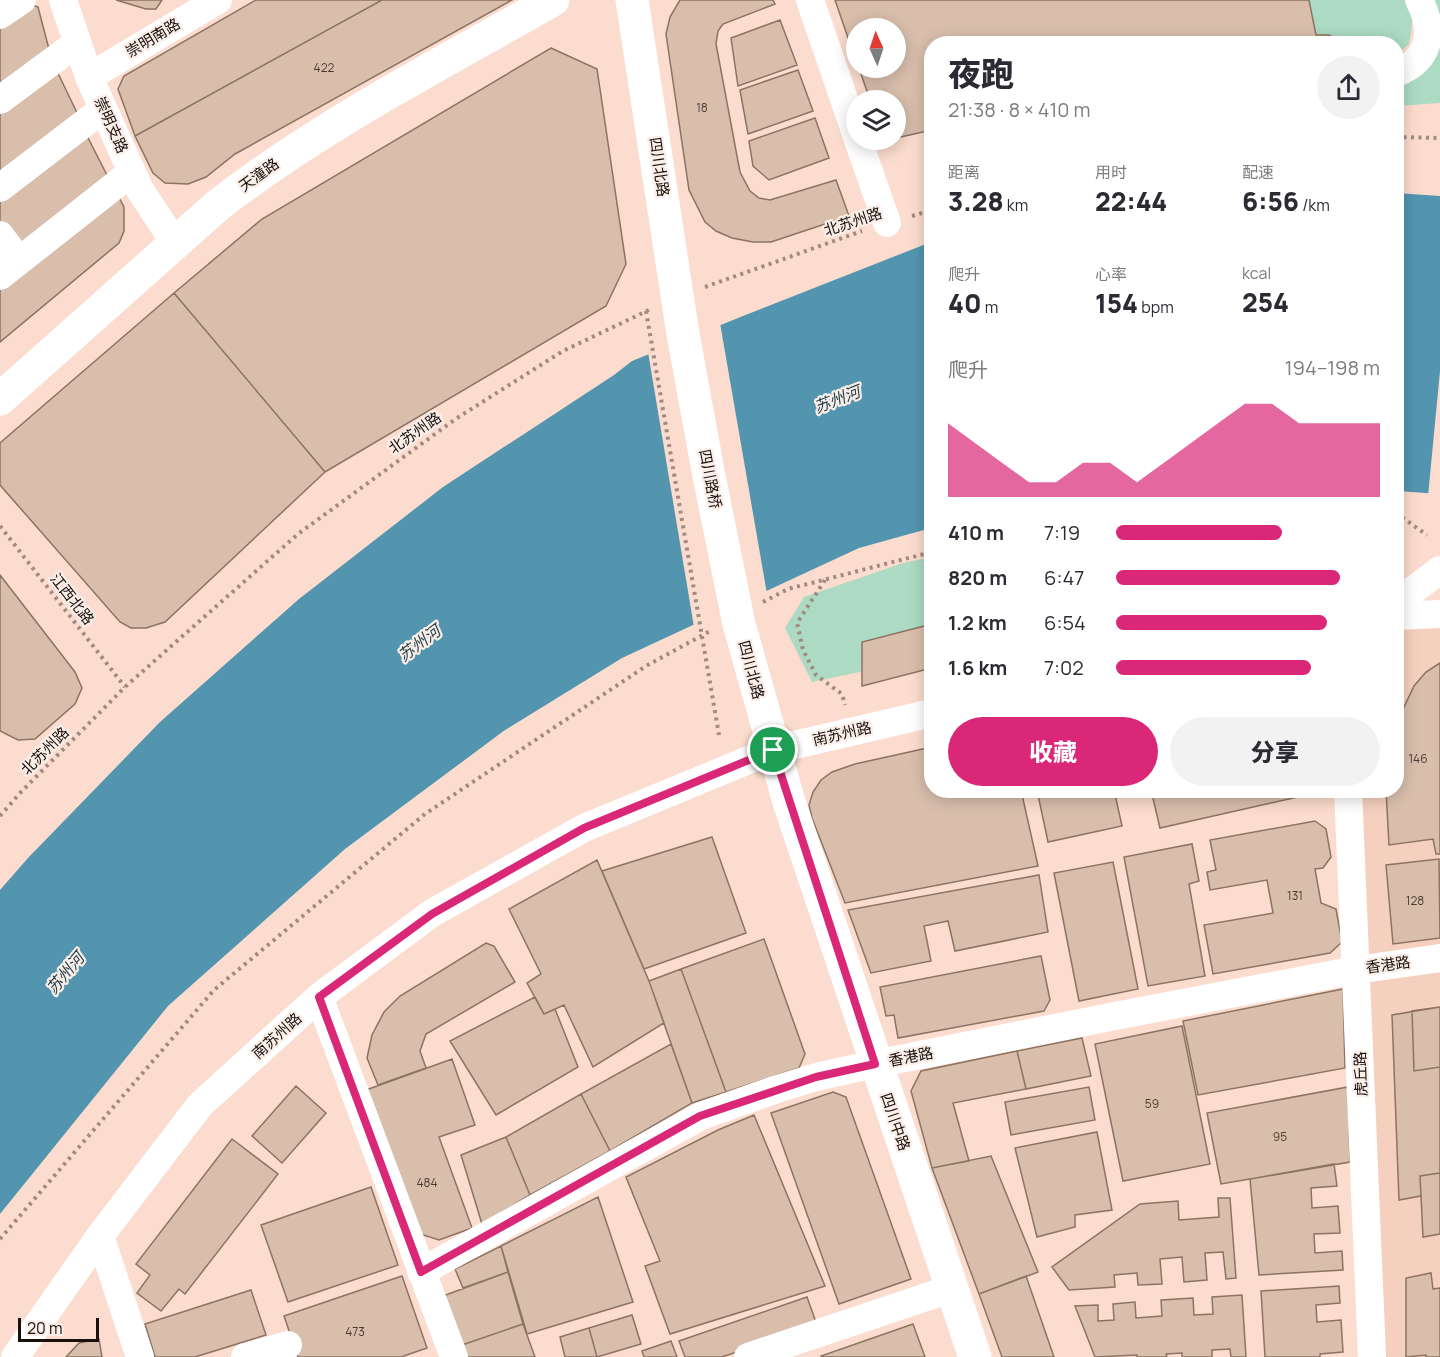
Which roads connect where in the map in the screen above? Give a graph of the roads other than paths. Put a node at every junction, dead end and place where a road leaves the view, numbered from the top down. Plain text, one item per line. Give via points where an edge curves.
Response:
1 (22, 0) edge
2 (63, 0) edge
3 (218, 0) edge
4 (553, 0) edge
5 (633, 0) edge
6 (810, 0) edge
7 (1419, 0) edge
8 (0, 15) edge
9 (77, 43) junction
10 (1404, 70) edge
11 (89, 77) junction
12 (0, 100) edge
13 (846, 105) edge
14 (104, 109) junction
15 (861, 150) edge
16 (132, 172) junction
17 (0, 188) edge
18 (887, 223) road end
19 (0, 235) edge
20 (175, 243) junction
21 (10, 268) edge
22 (683, 334) joint
23 (0, 399) edge
24 (1440, 570) edge
25 (1404, 597) edge
26 (1440, 614) edge
27 (1404, 616) edge
28 (738, 619) joint
29 (924, 715) edge
30 (773, 750) junction
31 (1348, 798) edge
32 (1440, 958) edge
33 (1356, 970) junction
34 (319, 997) junction
35 (875, 1064) junction
36 (100, 1236) junction
37 (421, 1272) junction
38 (953, 1288) junction
39 (288, 1345) dead end
40 (15, 1357) edge
41 (140, 1357) edge
42 (245, 1357) edge
43 (454, 1357) edge
44 (748, 1357) edge
45 (975, 1357) edge
46 (1372, 1357) edge

1 - 8 street
2 - 9 street, 崇明支路
3 - 11 street, 崇明南路
4 - 20 main road, 天潼路 via 291,152 226,199
5 - 22 main road, 四川北路
6 - 13 street
7 - 10 street via 1426,14 1426,48 1419,60
9 - 11 street, 崇明支路
9 - 12 street
11 - 14 street, 崇明支路
14 - 16 street, 崇明支路
14 - 17 street
15 - 18 street
16 - 20 street, 崇明支路
16 - 21 street
19 - 21 street
20 - 23 main road, 天潼路
22 - 28 main road, 四川路桥
24 - 25 street
26 - 27 street
28 - 30 main road, 四川北路
29 - 30 street, 南苏州路
30 - 34 street, 南苏州路 via 584,828 432,914
30 - 35 main road, 四川中路
31 - 33 street, 虎丘路
32 - 33 street, 香港路
33 - 35 street, 香港路
33 - 46 street, 虎丘路
34 - 36 street, 南苏州路 via 200,1105
34 - 37 street
35 - 37 street, 香港路 via 816,1077 700,1116
35 - 38 main road, 四川中路
36 - 40 street, 南苏州路
36 - 41 street
37 - 43 street
38 - 44 street
38 - 45 main road, 四川中路
39 - 42 street

